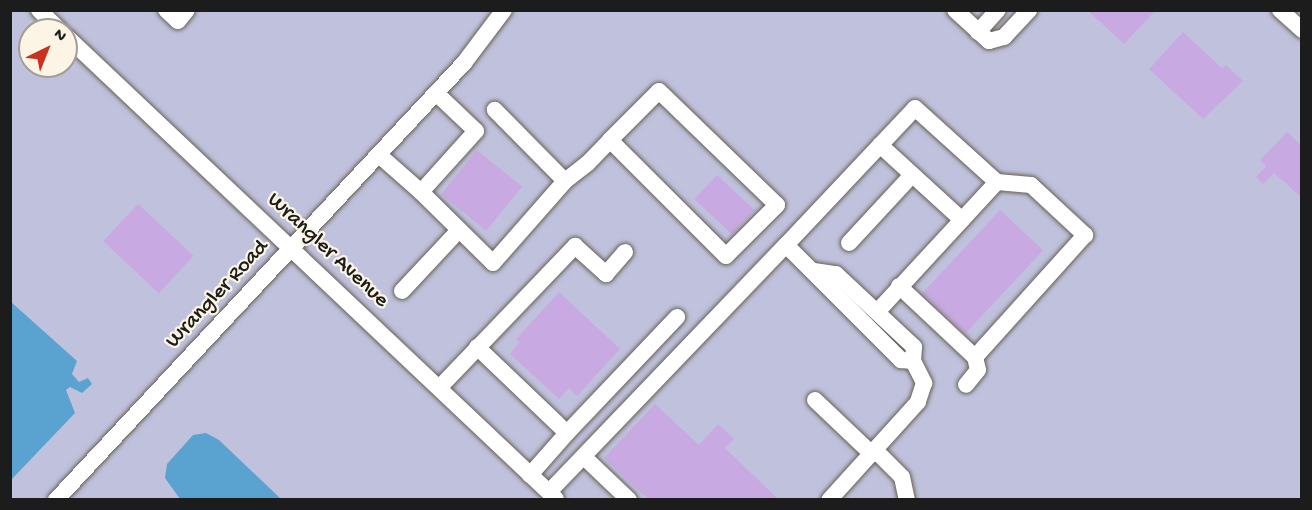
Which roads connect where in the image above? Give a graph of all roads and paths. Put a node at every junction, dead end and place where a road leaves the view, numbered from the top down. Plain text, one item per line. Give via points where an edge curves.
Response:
1 (166, 10) edge
2 (187, 10) edge
3 (504, 10) edge
4 (954, 10) edge
5 (998, 10) edge
6 (1029, 10) edge
7 (1281, 10) edge
8 (1302, 30) edge
9 (978, 32) junction
10 (78, 47) edge
11 (436, 93) junction
12 (495, 110) dead end
13 (610, 140) junction
14 (880, 145) junction
15 (379, 155) junction
16 (912, 176) junction
17 (565, 181) junction
18 (997, 182) junction
19 (421, 192) junction
20 (962, 220) junction
21 (459, 230) junction
22 (849, 243) dead end
23 (786, 245) junction
24 (293, 249) junction
25 (625, 252) dead end
26 (814, 271) junction
27 (898, 286) junction
28 (402, 291) dead end
29 (877, 312) junction
30 (677, 317) dead end
31 (477, 348) junction
32 (975, 357) junction
33 (913, 361) junction
34 (966, 385) dead end
35 (439, 388) junction
36 (815, 400) dead end
37 (567, 434) junction
38 (873, 452) junction
39 (584, 457) junction
40 (531, 475) junction
41 (553, 496) edge
42 (56, 500) edge
43 (629, 500) edge
44 (830, 500) edge
45 (907, 500) edge

1 - 2 street via 178,21
3 - 11 street, Wrangler Road
4 - 9 street
5 - 9 street
6 - 9 street via 998,41 989,42
7 - 8 street
10 - 24 street, Wrangler Avenue
11 - 15 street, Wrangler Road
11 - 19 street via 476,131
12 - 17 street
13 - 13 street via 726,256 777,205 659,91
13 - 17 street
14 - 16 street
14 - 18 street via 915,108
14 - 23 street
15 - 19 street
15 - 24 street, Wrangler Road
16 - 20 street
16 - 22 street
17 - 21 street via 492,264
18 - 20 street
18 - 32 street via 1031,185 1085,235
19 - 21 street
20 - 27 street
21 - 28 street
23 - 26 street
23 - 39 street
24 - 35 street, Wrangler Avenue
24 - 42 street, Wrangler Road
25 - 31 street via 606,274 575,246
26 - 29 street via 836,274
26 - 33 street via 824,286 901,360
27 - 29 street
27 - 32 street
29 - 33 street via 914,347
30 - 37 street
31 - 35 street
31 - 37 street
32 - 34 street via 978,370
33 - 38 street via 923,376 921,397
35 - 40 street, Wrangler Avenue
36 - 38 street
37 - 40 street
38 - 44 street
38 - 45 street via 902,477
39 - 41 street
39 - 43 street
40 - 41 street, Wrangler Avenue

